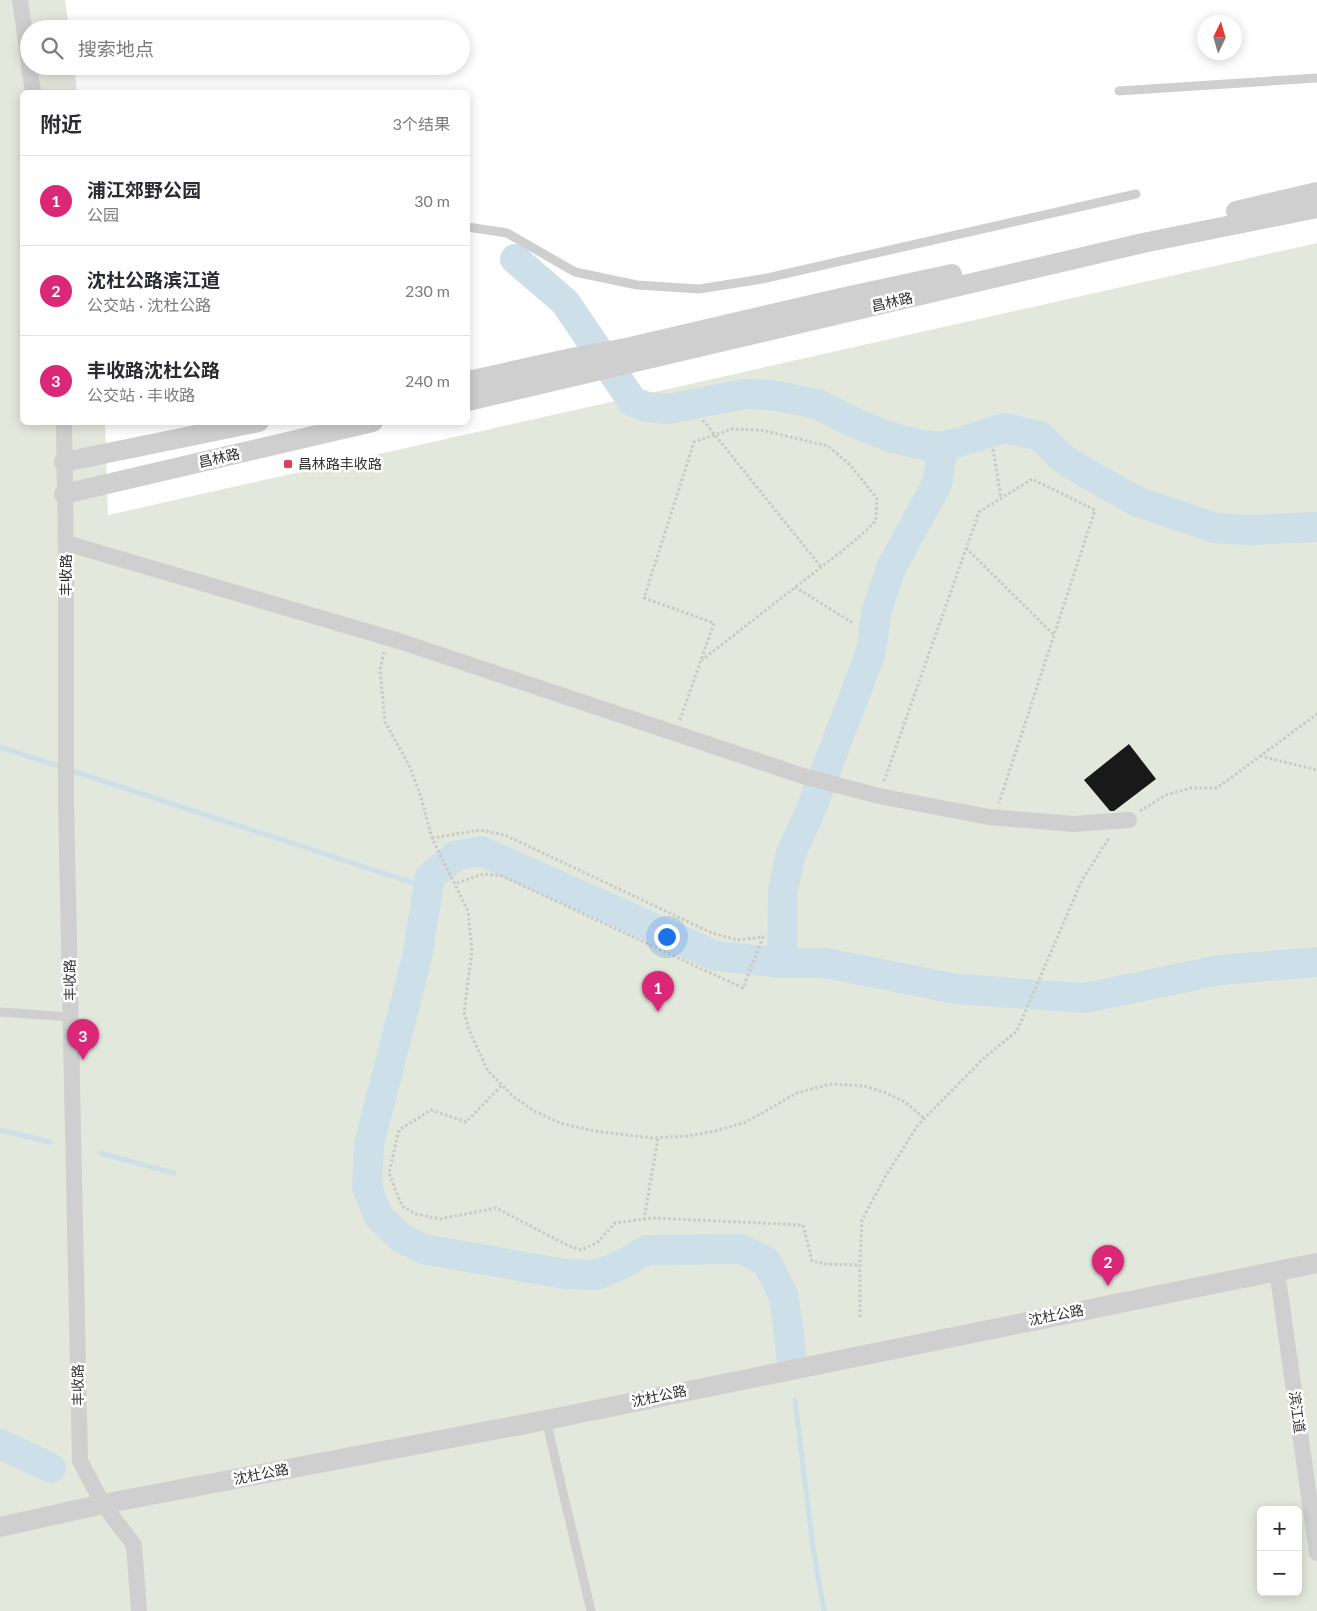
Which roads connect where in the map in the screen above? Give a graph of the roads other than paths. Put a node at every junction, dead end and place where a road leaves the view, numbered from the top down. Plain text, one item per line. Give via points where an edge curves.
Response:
1 (20, 3) edge
2 (22, 20) edge
3 (30, 75) edge
4 (1317, 78) edge
5 (33, 90) edge
6 (1119, 91) dead end
7 (1317, 192) edge
8 (1136, 194) dead end
9 (1317, 208) edge
10 (470, 227) edge
11 (630, 355) junction
12 (579, 366) junction
13 (470, 381) edge
14 (470, 400) edge
15 (64, 425) edge
16 (244, 425) edge
17 (360, 425) edge
18 (64, 462) junction
19 (64, 494) junction
20 (66, 543) junction
21 (1129, 820) road end
22 (0, 1012) edge
23 (71, 1018) junction
24 (1317, 1262) edge
25 (1277, 1271) junction
26 (546, 1420) junction
27 (103, 1504) junction
28 (0, 1526) edge
29 (1317, 1553) edge
30 (139, 1611) edge
31 (591, 1611) edge

1 - 2 street
3 - 5 street
4 - 6 lane
7 - 11 street, 昌林路 via 845,296
8 - 10 lane via 762,279 699,289 637,285 575,272 507,233
9 - 11 street, 昌林路
11 - 12 street, 昌林路
12 - 13 street, 昌林路
12 - 14 street, 昌林路
15 - 18 street, 丰收路
16 - 18 street, 昌林路
17 - 19 street, 昌林路
18 - 19 street, 丰收路
19 - 20 street, 丰收路
20 - 21 street via 387,638 803,776 879,796 995,817 1073,824
20 - 23 street, 丰收路
22 - 23 lane
23 - 27 street, 丰收路 via 80,1461
24 - 25 street, 沈杜公路
25 - 26 street, 沈杜公路
25 - 29 street, 滨江道
26 - 27 street, 沈杜公路
26 - 31 lane
27 - 28 street, 沈杜公路
27 - 30 street, 丰收路 via 134,1545

